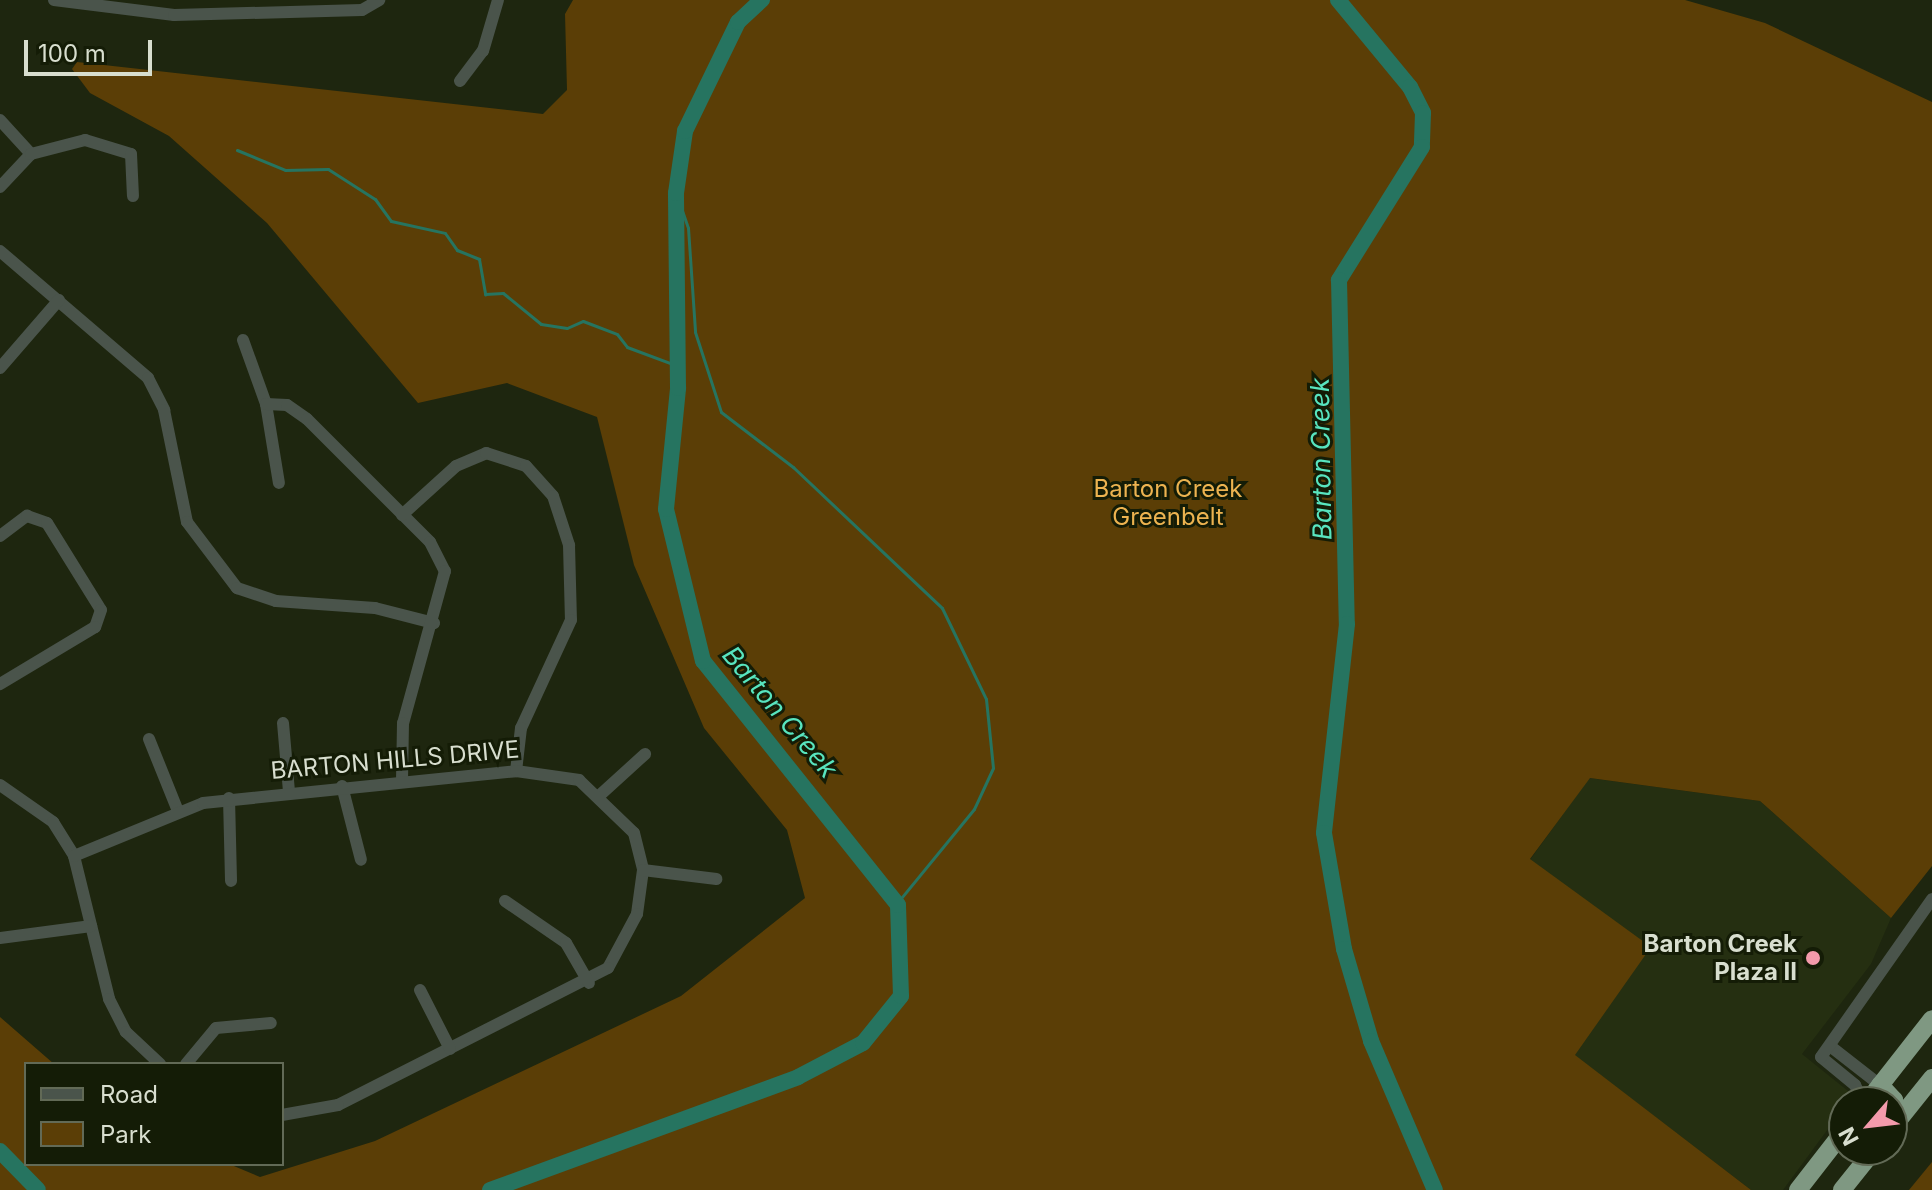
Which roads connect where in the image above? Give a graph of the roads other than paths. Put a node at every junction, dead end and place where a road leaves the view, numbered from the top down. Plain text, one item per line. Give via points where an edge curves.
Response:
1 (54, 0) edge
2 (379, 0) edge
3 (498, 0) edge
4 (259, 6) edge
5 (460, 81) dead end
6 (0, 120) edge
7 (31, 154) junction
8 (0, 187) edge
9 (133, 196) dead end
10 (0, 251) edge
11 (59, 300) junction
12 (243, 340) dead end
13 (0, 368) edge
14 (266, 404) junction
15 (279, 483) dead end
16 (402, 515) junction
17 (0, 536) edge
18 (434, 623) junction
19 (0, 684) edge
20 (283, 723) dead end
21 (149, 739) dead end
22 (645, 754) dead end
23 (516, 771) junction
24 (402, 779) junction
25 (0, 785) edge
26 (342, 786) junction
27 (289, 791) junction
28 (600, 795) junction
29 (229, 798) junction
30 (178, 811) junction
31 (74, 856) junction
32 (361, 860) dead end
33 (643, 870) junction
34 (716, 879) dead end
35 (231, 881) dead end
36 (1932, 899) edge
37 (505, 901) dead end
38 (91, 926) junction
39 (0, 938) edge
40 (589, 983) junction
41 (420, 990) dead end
42 (1932, 1019) edge
43 (271, 1023) dead end
44 (1830, 1046) junction
45 (450, 1049) junction
46 (158, 1062) edge
47 (188, 1062) edge
48 (1932, 1078) edge
49 (1880, 1085) joint
50 (1856, 1086) edge
51 (1908, 1108) edge
52 (284, 1115) edge
53 (1828, 1152) edge
54 (1861, 1166) edge
55 (1798, 1190) edge
56 (1842, 1190) edge

1 - 4 street via 174,15
2 - 4 street via 362,10
3 - 5 street via 483,51
6 - 7 street
7 - 8 street
7 - 9 street via 61,143 111,142 134,159
10 - 11 street
11 - 13 street
11 - 18 street via 158,393 187,522 237,588 276,601 375,608
12 - 14 street
14 - 15 street
14 - 16 street via 287,405 307,419
16 - 18 street via 430,542 445,571
16 - 23 street via 456,466 486,453 526,466 553,496 574,578 571,620 521,728
17 - 19 street via 27,516 47,523 101,610 95,627
18 - 24 street via 403,723
20 - 27 street
21 - 30 street
22 - 28 street
23 - 24 street, BARTON HILLS DRIVE
23 - 28 street, BARTON HILLS DRIVE via 560,774
24 - 26 street, BARTON HILLS DRIVE
25 - 31 street via 53,822
26 - 27 street, BARTON HILLS DRIVE
26 - 32 street
27 - 29 street, BARTON HILLS DRIVE
28 - 33 street, BARTON HILLS DRIVE via 634,833
29 - 30 street, BARTON HILLS DRIVE
29 - 35 street
30 - 31 street, BARTON HILLS DRIVE
31 - 38 street
33 - 34 street
33 - 40 street, BARTON HILLS DRIVE via 621,954
36 - 44 street
37 - 40 street via 566,943
38 - 39 street
38 - 46 street via 116,1015
40 - 45 street, BARTON HILLS DRIVE
41 - 45 street
42 - 49 highway
43 - 47 street via 216,1028
44 - 49 street
44 - 50 street via 1821,1057
45 - 52 street, BARTON HILLS DRIVE via 338,1105
48 - 51 highway
53 - 55 highway
54 - 56 highway

